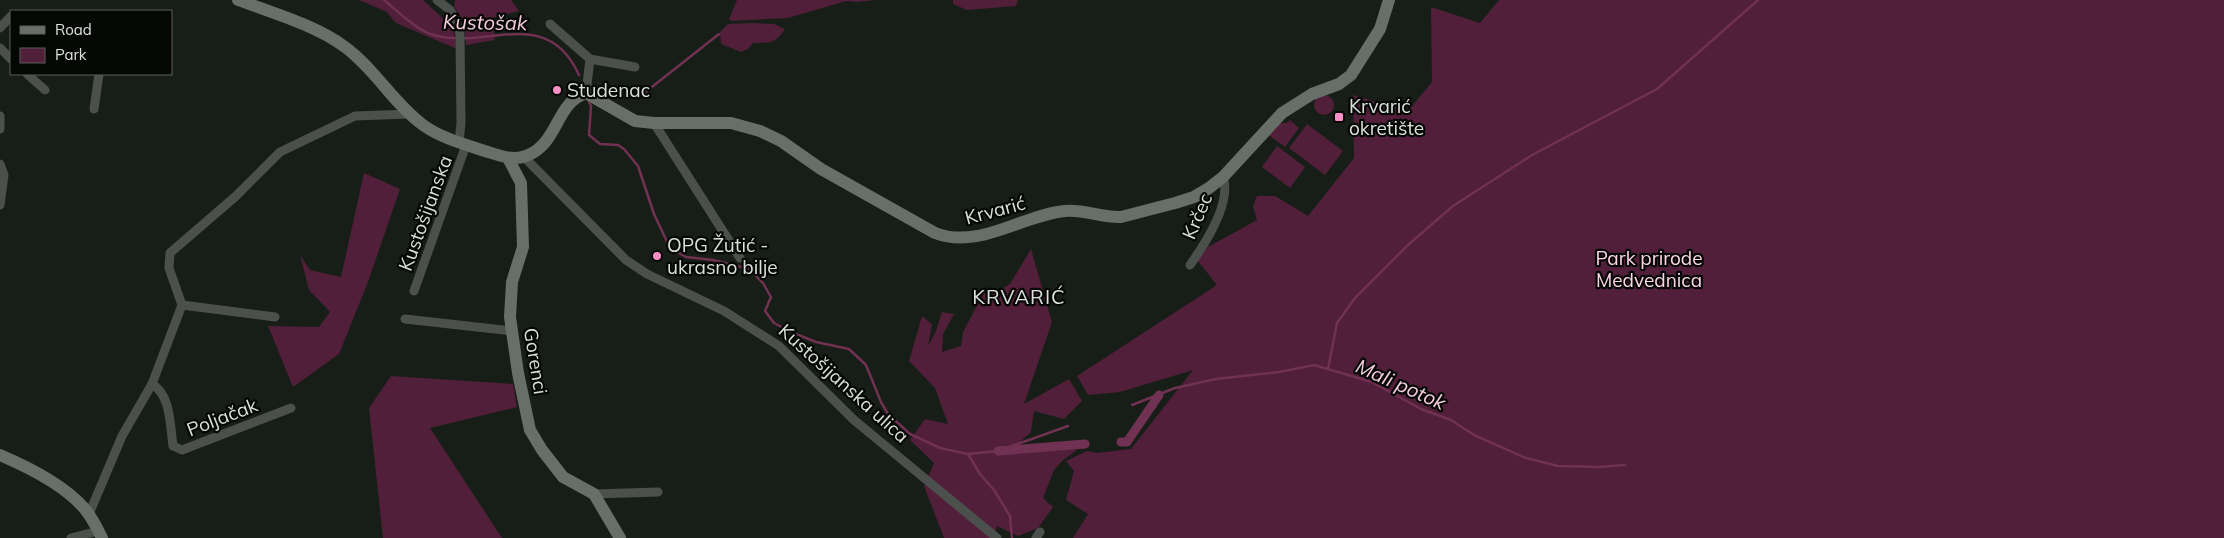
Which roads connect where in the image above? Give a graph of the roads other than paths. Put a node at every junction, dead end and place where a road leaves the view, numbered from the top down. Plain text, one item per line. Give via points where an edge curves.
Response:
1 (238, 0) edge
2 (437, 0) edge
3 (1388, 0) edge
4 (10, 17) edge
5 (550, 24) dead end
6 (0, 28) edge
7 (0, 48) edge
8 (10, 58) edge
9 (590, 59) junction
10 (635, 67) dead end
11 (28, 75) edge
12 (100, 75) edge
13 (45, 90) dead end
14 (586, 93) junction
15 (94, 109) dead end
16 (410, 114) junction
17 (0, 116) edge
18 (654, 123) junction
19 (0, 129) edge
20 (462, 143) junction
21 (524, 157) junction
22 (508, 158) junction
23 (0, 164) edge
24 (1223, 177) junction
25 (0, 205) edge
26 (740, 258) dead end
27 (1190, 265) dead end
28 (414, 291) dead end
29 (182, 305) junction
30 (275, 317) dead end
31 (405, 320) dead end
32 (512, 330) junction
33 (152, 384) junction
34 (290, 408) dead end
35 (0, 455) edge
36 (658, 492) dead end
37 (594, 494) junction
38 (89, 514) junction
39 (100, 534) edge
40 (72, 538) edge
41 (620, 538) edge
42 (996, 538) edge

1 - 16 street via 337,41 363,63
2 - 20 street, Kustošijanska via 450,10 460,34
3 - 24 street, Krvarić via 1380,29 1351,75 1340,84 1312,94 1282,113
4 - 6 street
5 - 9 street
7 - 8 street
9 - 10 street
9 - 14 street
11 - 13 street
12 - 15 street
14 - 18 street, Krvarić via 635,121
14 - 21 street via 573,98 545,144
16 - 20 street via 432,130
16 - 29 street via 355,116 280,152 236,196 170,253 168,268
17 - 19 street
18 - 24 street, Krvarić via 730,123 760,130 821,169 946,237 980,235 1066,211 1122,217 1194,197
18 - 26 street
20 - 22 street
20 - 28 street, Kustošijanska
21 - 22 street
21 - 42 street, Kustošijanska ulica via 626,260 647,274 724,311 780,346 854,420
22 - 32 street, Gorenci via 521,183 523,247 511,290
23 - 25 street via 4,175
24 - 27 street, Krčec via 1226,184 1218,215 1206,242
29 - 30 street
29 - 33 street
31 - 32 street
32 - 37 street, Gorenci via 530,430 563,477
33 - 34 street, Poljačak via 160,389 166,402 173,446 182,450
33 - 38 street via 122,436
35 - 38 street via 46,478
36 - 37 street
37 - 41 street
38 - 39 street
39 - 40 street

